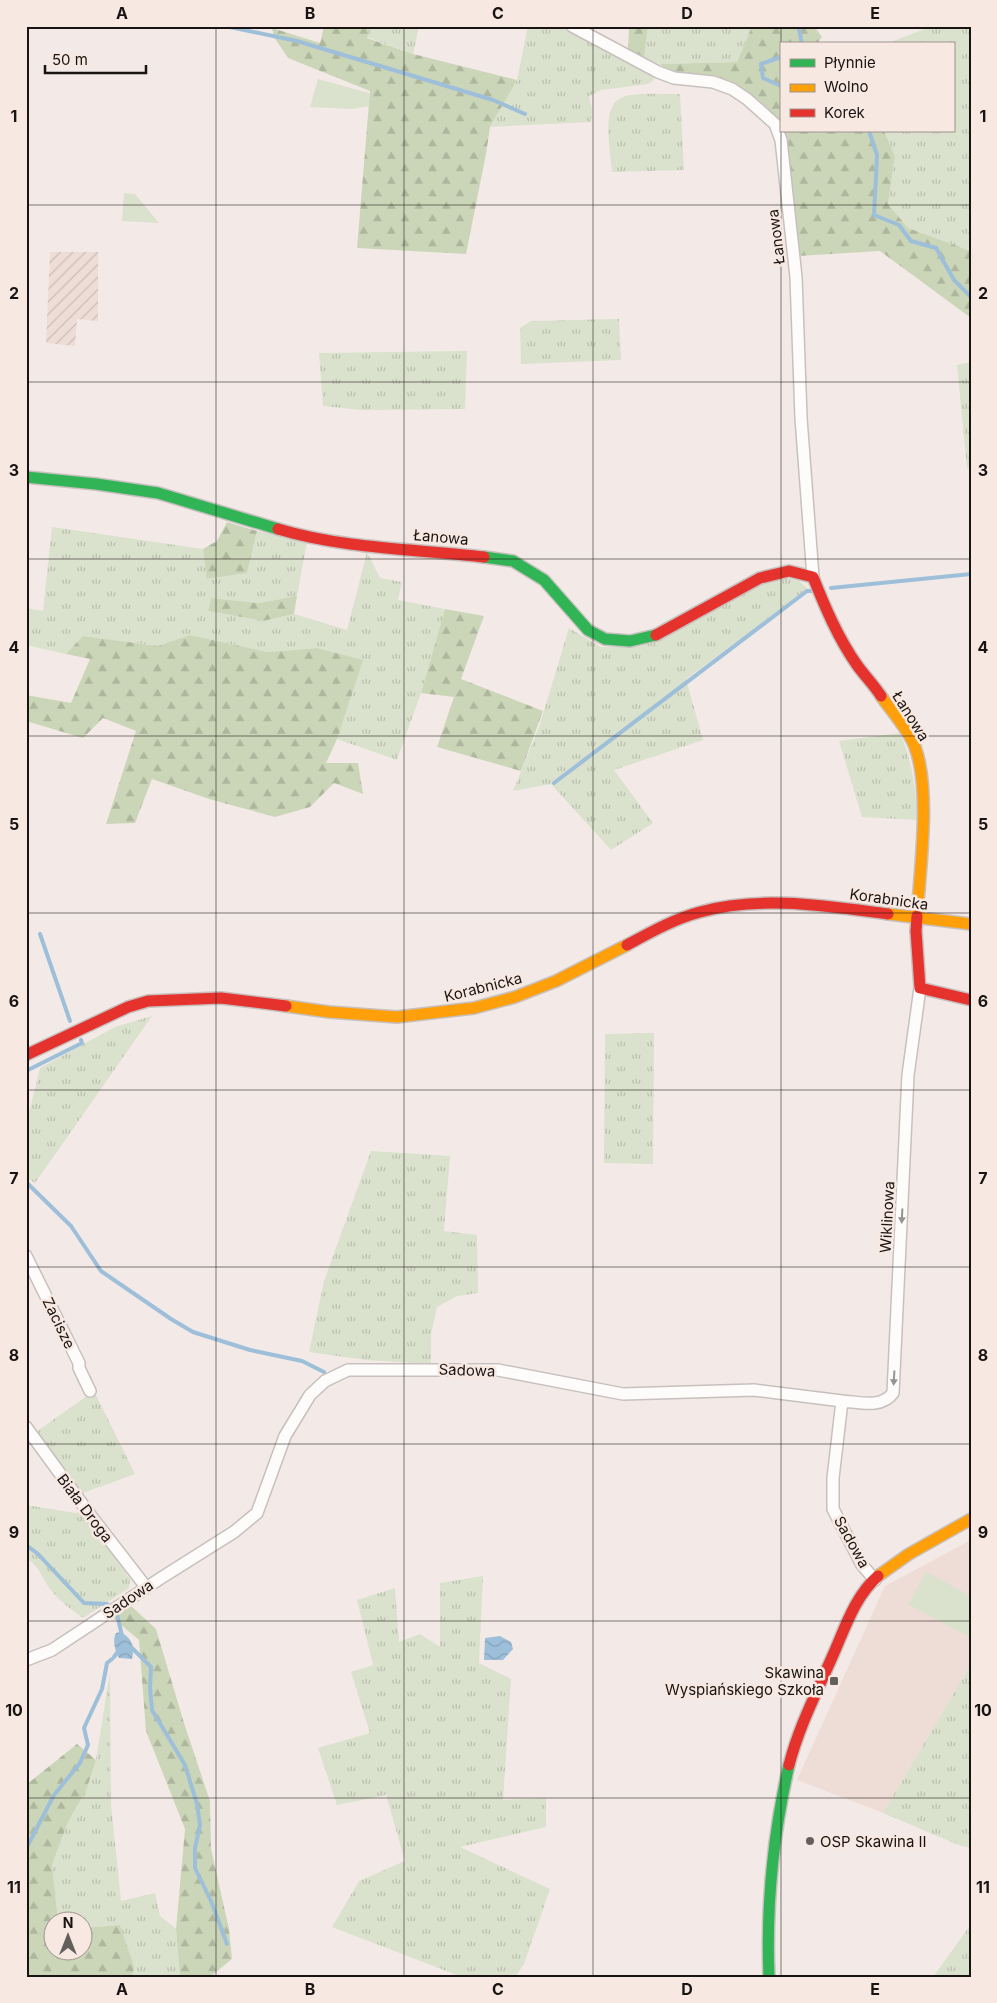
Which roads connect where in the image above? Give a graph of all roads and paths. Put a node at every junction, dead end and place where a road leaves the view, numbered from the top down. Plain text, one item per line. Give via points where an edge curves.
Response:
1 (572, 26) edge
2 (26, 477) edge
3 (813, 577) junction
4 (916, 918) junction
5 (971, 924) edge
6 (920, 988) junction
7 (971, 1000) edge
8 (26, 1055) edge
9 (26, 1256) edge
10 (90, 1390) dead end
11 (842, 1401) junction
12 (26, 1427) edge
13 (971, 1519) edge
14 (874, 1580) junction
15 (146, 1587) junction
16 (26, 1660) edge
17 (769, 1977) edge

1 - 3 street, Łanowa via 658,72 674,78 713,82 732,89 775,124 781,140 796,277 801,418
2 - 3 street, Łanowa via 158,493 274,528 346,544 450,552 513,561 544,580 588,630 605,639 655,636 760,578 789,570
3 - 4 street, Łanowa via 856,665 915,745 921,767 923,802
4 - 5 street, Korabnicka
4 - 6 street, Wiklinowa
4 - 8 street, Korabnicka via 832,907 753,905 713,909 673,921 515,997 474,1008 397,1016 329,1012 221,998 148,1002 128,1007
6 - 7 street
6 -> 11 street, Wiklinowa via 908,1075 893,1393 882,1402
9 - 10 street, Zacisze
11 - 14 street, Sadowa via 833,1478 833,1509 862,1565
11 - 15 street, Sadowa via 754,1390 623,1394 498,1370 348,1370 325,1381 310,1395 285,1436 257,1513 234,1532
12 - 15 street, Biała Droga
13 - 14 street via 903,1558
14 - 17 street via 848,1620 812,1699 787,1770 768,1910
15 - 16 street, Sadowa via 52,1650

